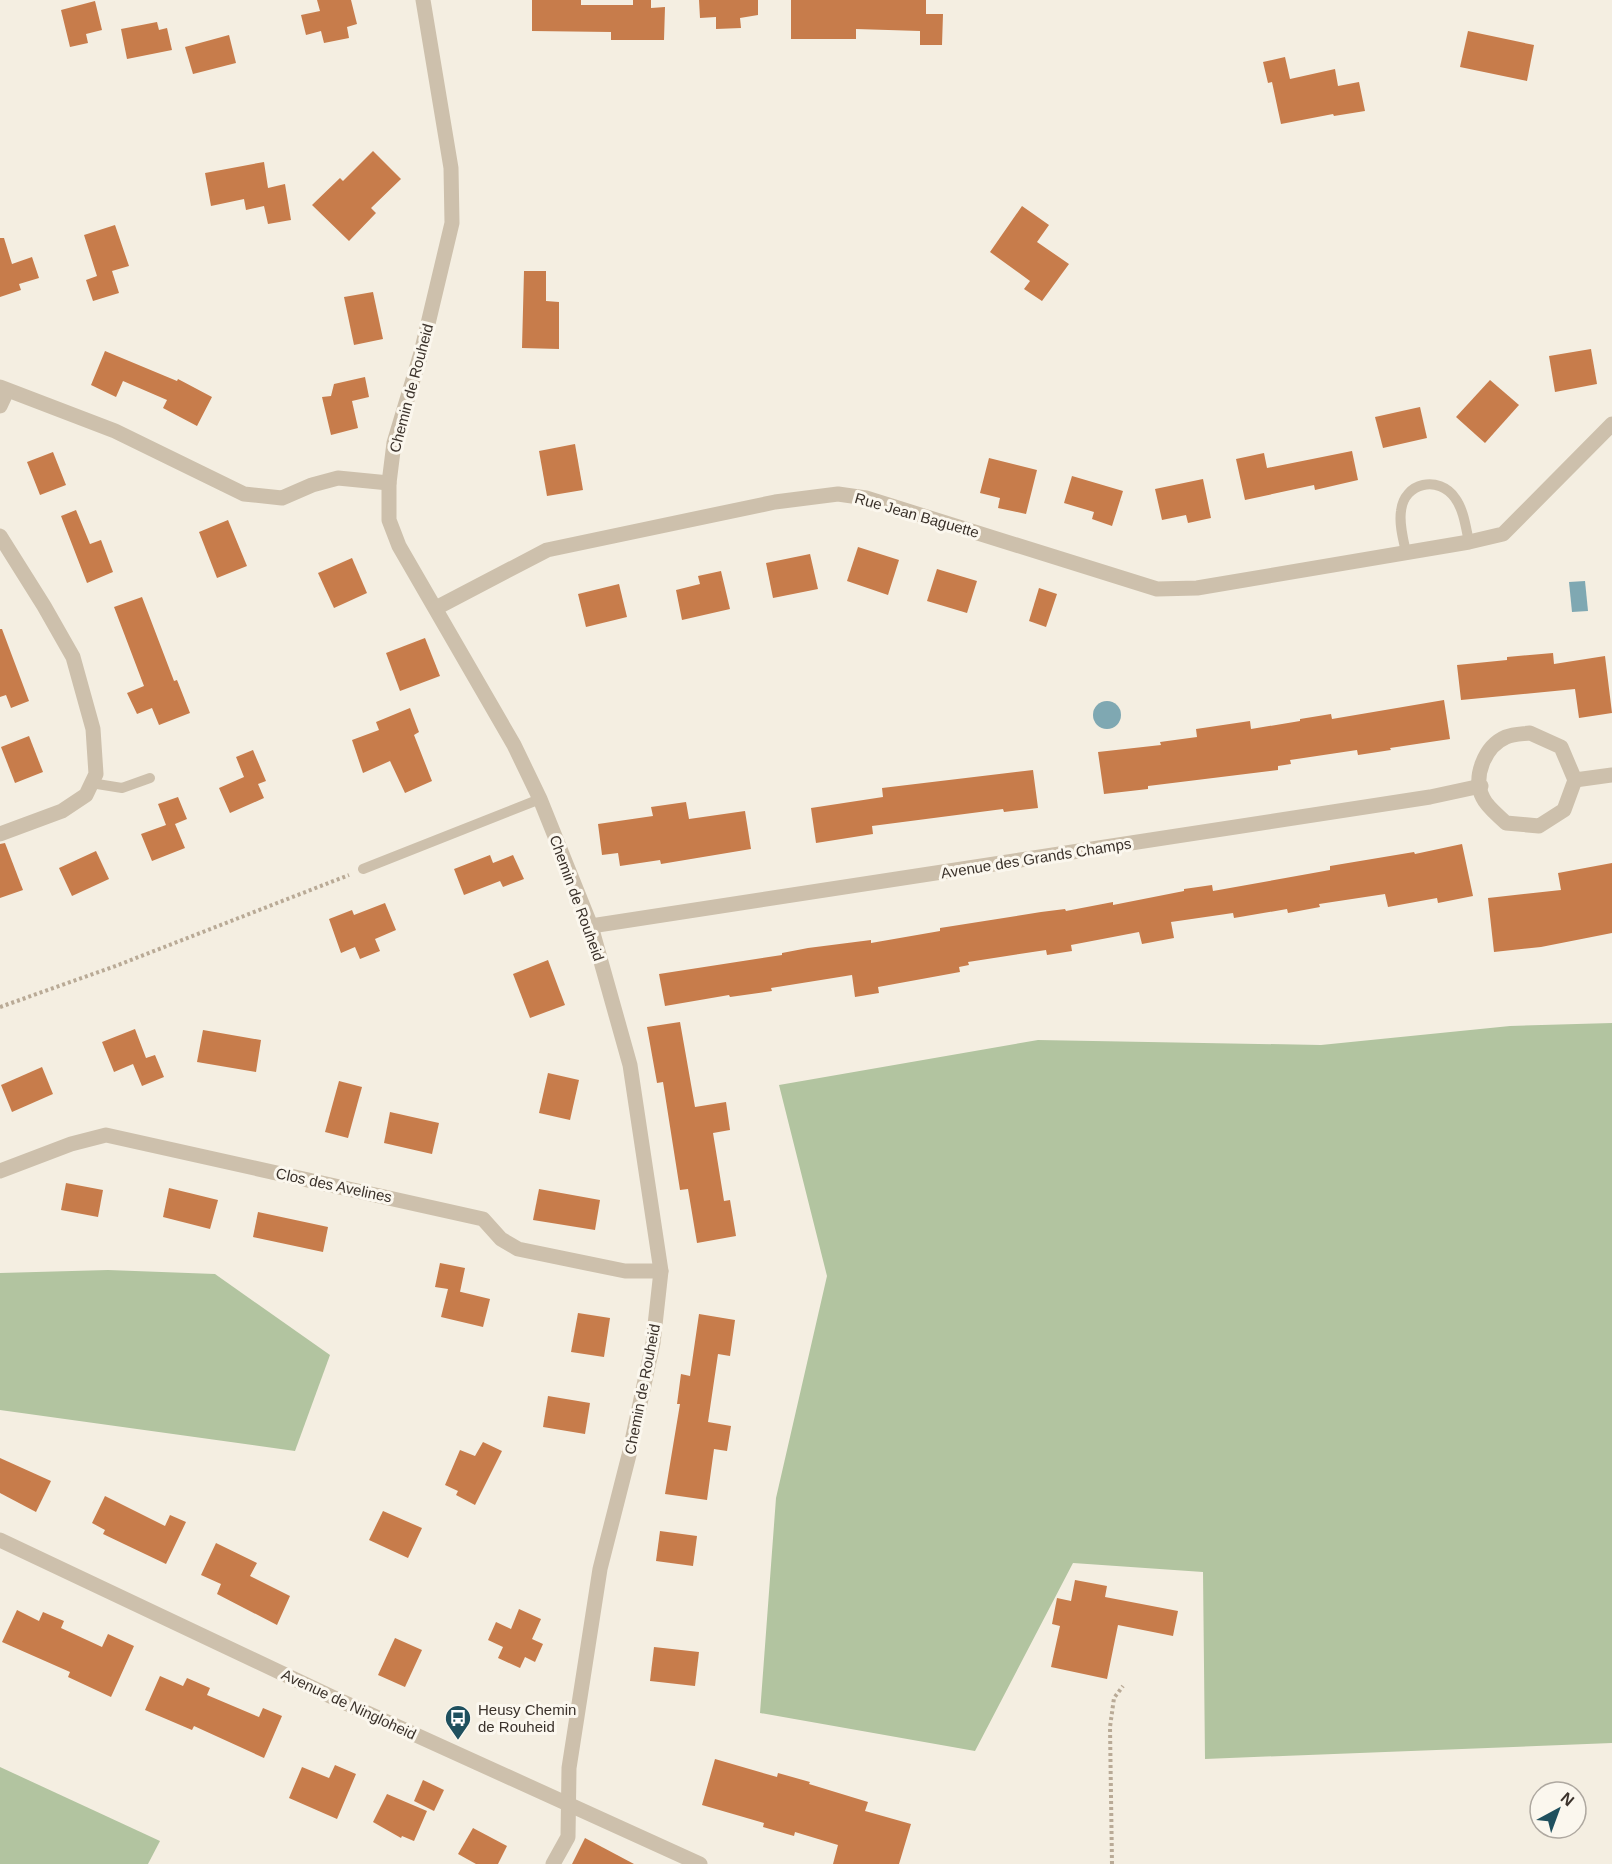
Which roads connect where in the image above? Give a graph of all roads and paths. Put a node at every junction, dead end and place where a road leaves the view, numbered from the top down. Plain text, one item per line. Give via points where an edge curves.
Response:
1 (423, 0) edge
2 (3, 389) edge
3 (0, 406) edge
4 (1612, 424) edge
5 (388, 483) junction
6 (0, 536) edge
7 (1469, 543) junction
8 (1406, 552) junction
9 (436, 608) junction
10 (1612, 775) edge
11 (150, 778) dead end
12 (1575, 780) junction
13 (92, 783) junction
14 (1481, 786) junction
15 (540, 799) junction
16 (0, 834) edge
17 (363, 869) joint
18 (591, 926) junction
19 (0, 1007) edge
20 (0, 1171) edge
21 (661, 1271) junction
22 (0, 1540) edge
23 (1124, 1686) dead end
24 (569, 1806) junction
25 (553, 1864) edge
26 (700, 1864) edge
27 (1112, 1864) edge

1 - 5 street, Chemin de Rouheid via 451,168 452,223 421,353 394,443
2 - 3 street
2 - 5 street via 115,431 244,494 282,498 338,478
4 - 7 street, Rue Jean Baguette via 1503,534
5 - 9 street, Chemin de Rouheid via 389,520 399,546
6 - 13 street via 73,657 93,729 96,774
7 - 8 street, Rue Jean Baguette
7 - 8 lane via 1457,500 1446,488 1424,484 1404,498 1401,511
8 - 9 street, Rue Jean Baguette via 1197,588 1157,589 866,498 838,494 776,502 547,550
9 - 15 street, Chemin de Rouheid
10 - 12 street
11 - 13 lane via 122,788
12 - 14 street via 1564,810 1539,826 1506,823 1483,799
12 - 14 street via 1561,747 1530,733 1505,737 1488,752 1479,772
13 - 16 street via 86,795 62,811
14 - 18 street, Avenue des Grands Champs
15 - 17 lane
15 - 18 street, Chemin de Rouheid
17 - 19 path
18 - 21 street, Chemin de Rouheid via 630,1065
20 - 21 street, Clos des Avelines via 105,1135 483,1219 501,1239 518,1249 625,1271
21 - 24 street, Chemin de Rouheid via 653,1343 600,1569 569,1768
22 - 24 street, Avenue de Ningloheid
23 - 27 path via 1114,1698 1110,1727
24 - 25 street, Chemin de Rouheid via 567,1837
24 - 26 street, Avenue de Ningloheid

